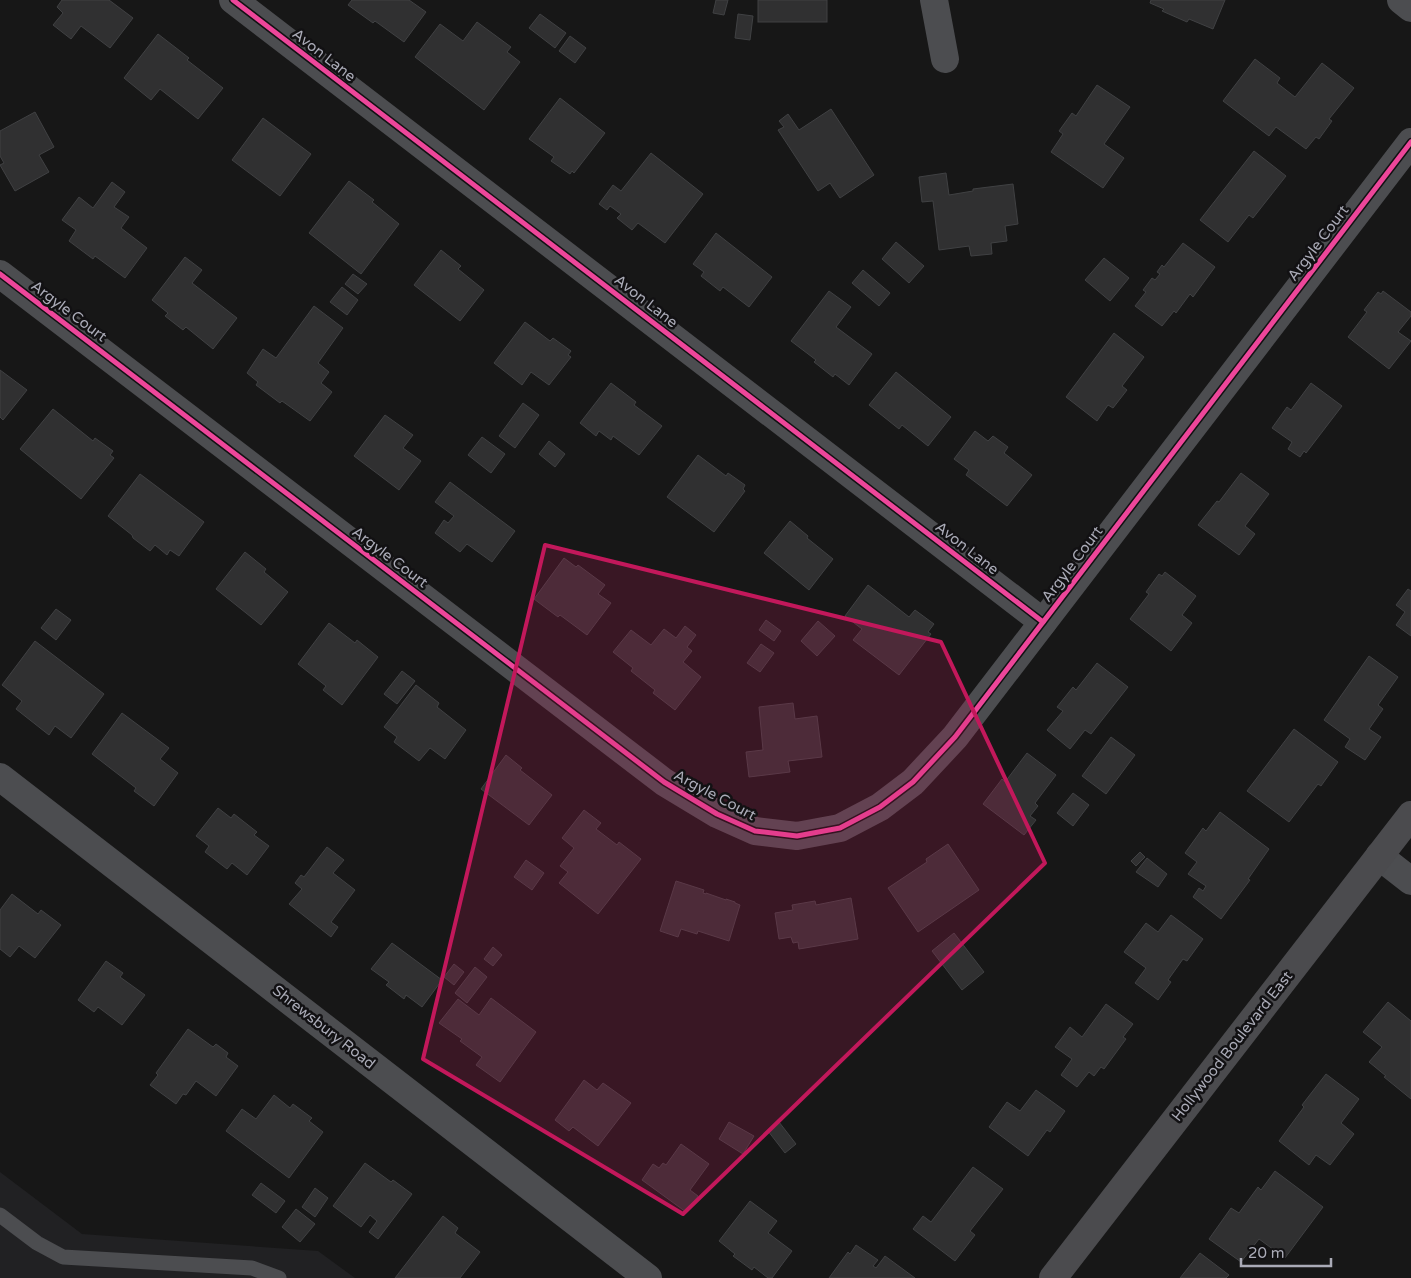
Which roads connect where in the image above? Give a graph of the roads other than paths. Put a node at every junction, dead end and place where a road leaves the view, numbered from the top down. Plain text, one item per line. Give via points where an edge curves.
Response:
1 (232, 0) edge
2 (934, 0) edge
3 (1401, 0) edge
4 (1411, 8) edge
5 (945, 60) dead end
6 (1411, 142) edge
7 (0, 274) edge
8 (1043, 622) junction
9 (0, 777) edge
10 (1411, 815) edge
11 (1379, 856) junction
12 (1411, 882) edge
13 (0, 1215) edge
14 (279, 1278) edge
15 (648, 1278) edge
16 (1053, 1278) edge

1 - 8 street, Avon Lane
2 - 5 street
3 - 4 street
6 - 8 street, Argyle Court
7 - 8 street, Argyle Court via 664,782 717,814 755,831 797,836 840,828 880,807 912,782 955,737
9 - 15 street, Shrewsbury Road
10 - 11 street, Hollywood Boulevard East
11 - 12 street
11 - 16 street, Hollywood Boulevard East
13 - 14 lane via 37,1243 63,1257 252,1268

